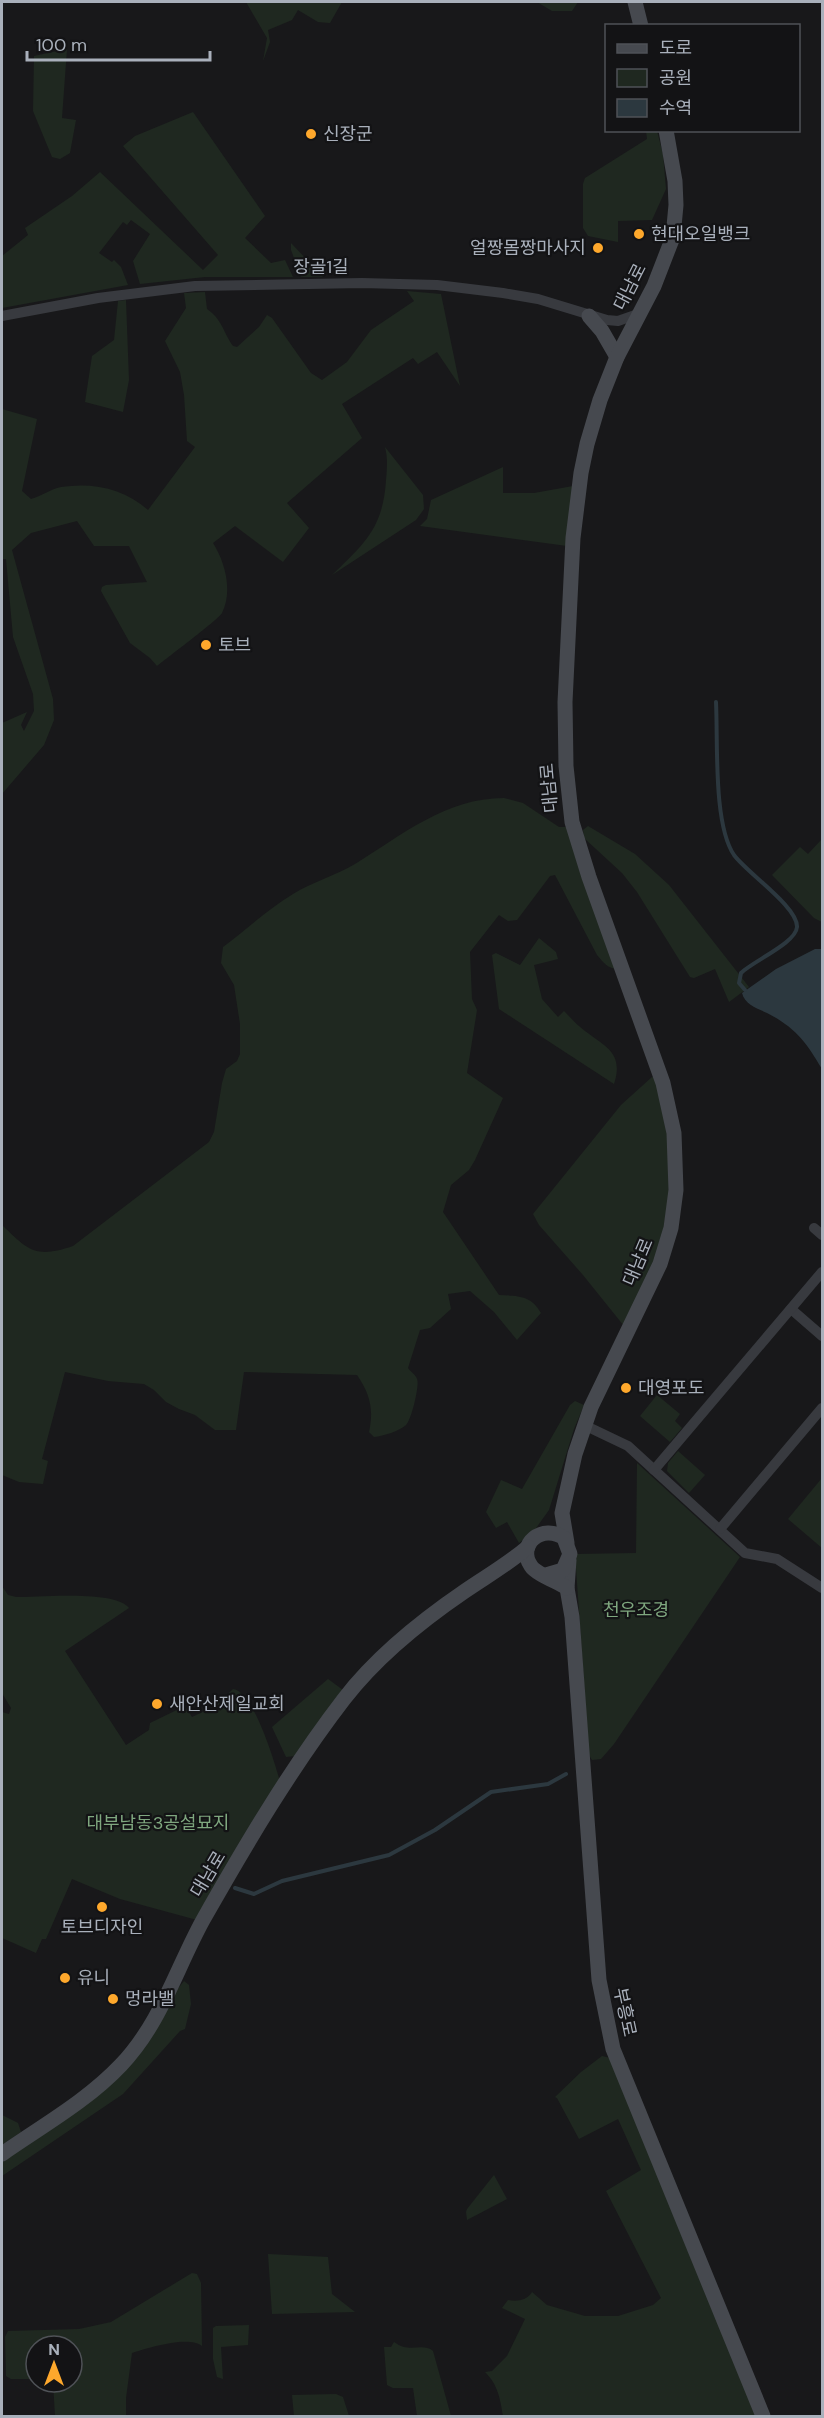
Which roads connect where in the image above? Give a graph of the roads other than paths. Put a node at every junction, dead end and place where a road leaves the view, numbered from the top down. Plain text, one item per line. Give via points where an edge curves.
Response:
1 (634, 2) edge
2 (640, 24) edge
3 (666, 132) edge
4 (638, 314) junction
5 (2, 316) edge
6 (589, 316) junction
7 (616, 357) junction
8 (822, 1272) edge
9 (791, 1309) junction
10 (822, 1336) edge
11 (822, 1408) edge
12 (584, 1425) junction
13 (654, 1470) junction
14 (562, 1513) junction
15 (720, 1529) junction
16 (540, 1534) junction
17 (567, 1543) junction
18 (528, 1547) junction
19 (569, 1560) junction
20 (507, 1566) junction
21 (540, 1573) junction
22 (567, 1588) junction
23 (822, 1588) edge
24 (2, 2154) edge
25 (763, 2416) edge

1 - 2 street
3 - 4 street, 대남로 via 675,181 676,223 665,262
4 - 6 street, 장골1길 via 618,321
4 - 7 street, 대남로
5 - 6 street, 장골1길 via 98,298 195,286 362,283 437,285 503,293 538,299
6 - 7 street
7 - 12 street, 대남로 via 587,444 573,538 565,702 568,791 572,822 589,877 665,1090 674,1133 676,1190 671,1228 660,1264
8 - 9 street
9 - 10 street
9 - 13 street
11 - 15 street
12 - 13 street via 628,1446
12 - 14 street, 대남로
13 - 15 street
14 - 16 street
14 - 17 street
15 - 23 street via 745,1553 777,1559
16 - 17 street via 559,1534
16 - 18 street
17 - 19 street
18 - 20 street, 대남로
18 - 21 street via 528,1559
19 - 21 street via 563,1570
19 - 22 street, 부흥로
20 - 21 street
20 - 24 street, 대남로 via 426,1620 364,1675 279,1792 204,1919 144,2037 122,2064 87,2095
21 - 22 street
22 - 25 street, 부흥로 via 599,1980 607,2026

